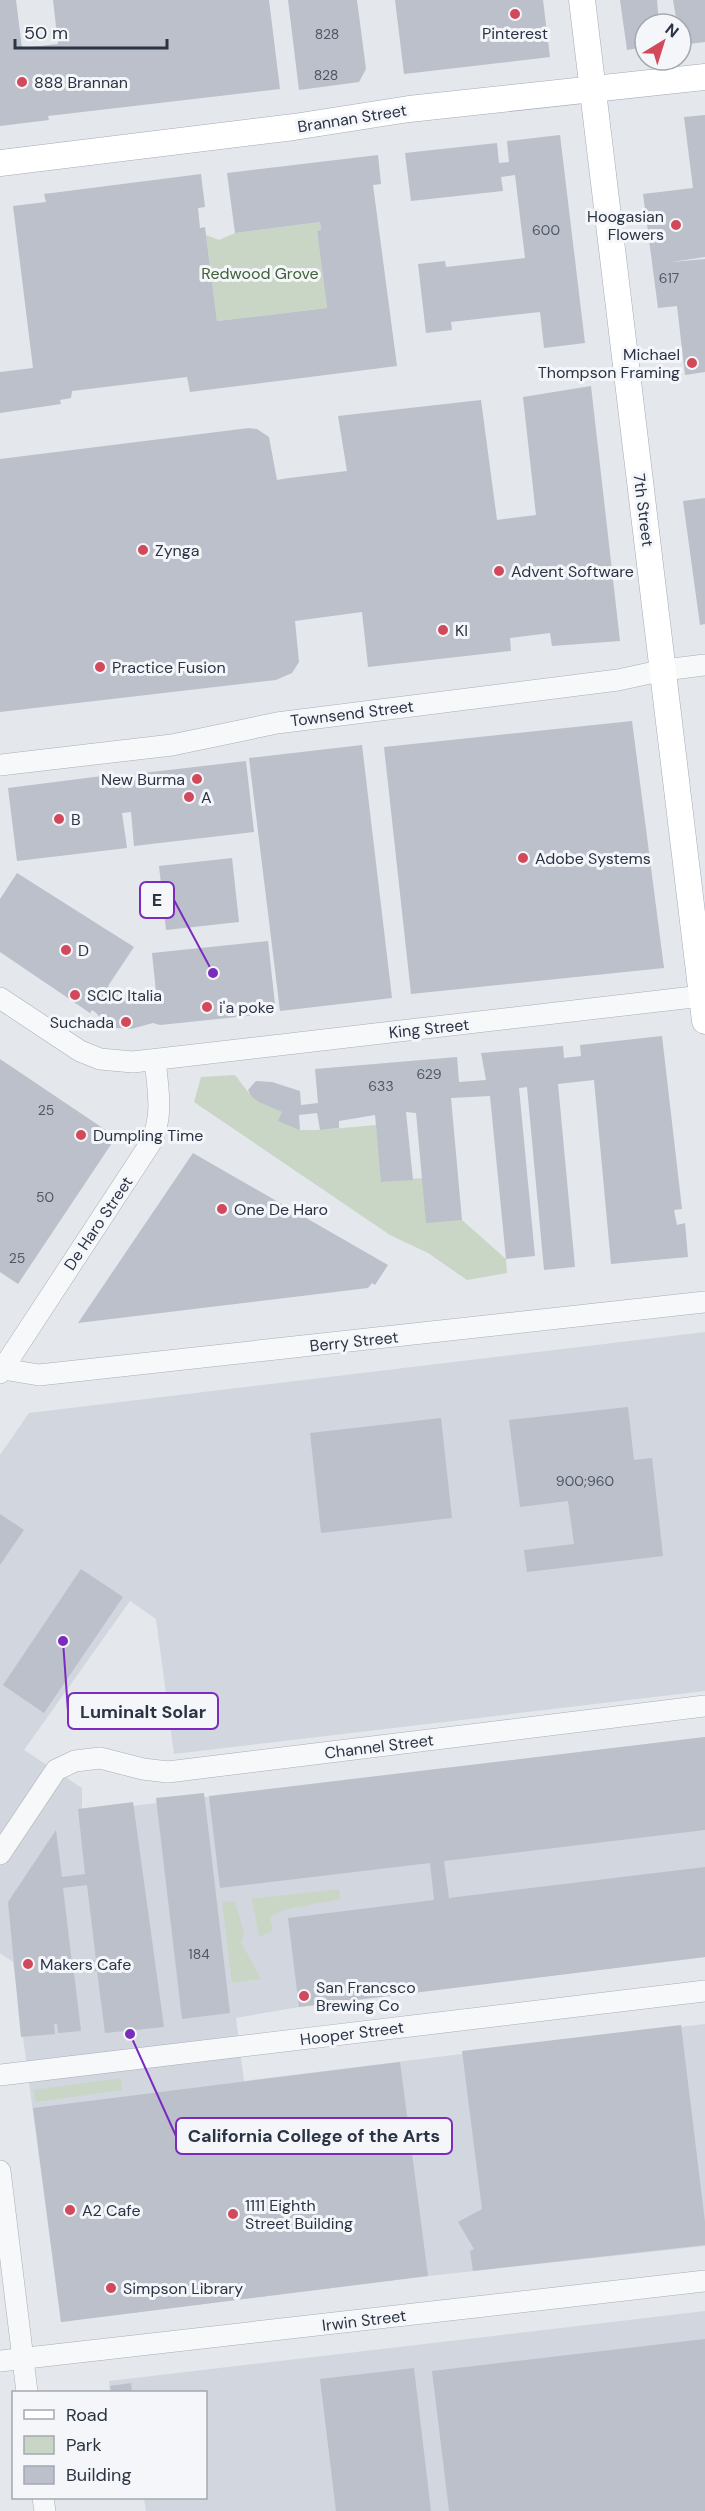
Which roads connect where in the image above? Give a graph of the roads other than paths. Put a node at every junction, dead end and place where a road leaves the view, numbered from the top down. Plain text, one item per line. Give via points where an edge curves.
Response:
1 (582, 0) edge
2 (705, 77) edge
3 (593, 89) junction
4 (0, 163) edge
5 (705, 665) edge
6 (664, 670) junction
7 (0, 765) edge
8 (0, 998) edge
9 (704, 1009) edge
10 (155, 1060) junction
11 (705, 1302) edge
12 (1, 1371) edge
13 (705, 1706) edge
14 (0, 1854) edge
15 (705, 1991) edge
16 (0, 2075) edge
17 (0, 2171) edge
18 (705, 2281) edge
19 (22, 2360) junction
20 (0, 2361) edge
21 (27, 2391) edge

1 - 3 main road, 7th Street
2 - 3 main road, Brannan Street
3 - 4 main road, Brannan Street
3 - 6 main road, 7th Street
5 - 6 street, Townsend Street
6 - 7 street, Townsend Street via 618,680 277,723 172,745
6 - 9 main road, 7th Street
8 - 10 street, King Street via 80,1051 119,1062
9 - 10 street, King Street
10 - 12 street, De Haro Street via 159,1118 150,1144
11 - 12 street, Berry Street via 39,1375
13 - 14 street, Channel Street via 168,1772 100,1758 75,1761 56,1770
15 - 16 street, Hooper Street
17 - 19 street
18 - 19 street, Irwin Street
19 - 20 street, Irwin Street
19 - 21 street

